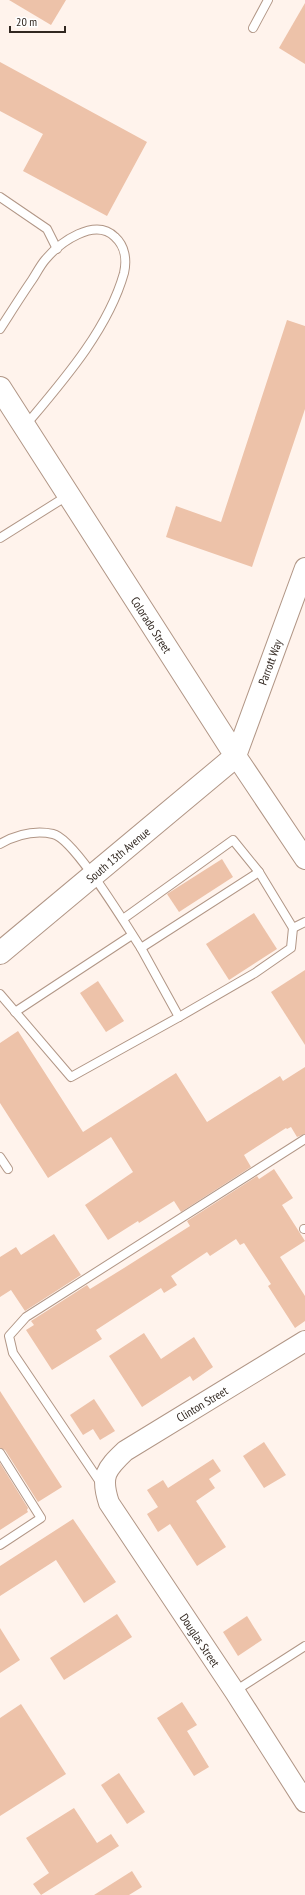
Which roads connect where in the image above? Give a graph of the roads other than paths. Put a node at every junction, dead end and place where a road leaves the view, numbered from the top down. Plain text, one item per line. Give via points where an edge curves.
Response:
1 (268, 0) edge
2 (253, 28) dead end
3 (0, 197) edge
4 (57, 249) junction
5 (0, 329) edge
6 (0, 388) edge
7 (25, 427) junction
8 (68, 495) junction
9 (0, 539) edge
10 (305, 568) edge
11 (236, 756) junction
12 (0, 844) edge
13 (305, 859) edge
14 (259, 872) junction
15 (94, 875) junction
16 (122, 920) junction
17 (305, 922) edge
18 (294, 928) junction
19 (132, 935) junction
20 (141, 948) junction
21 (0, 953) edge
22 (0, 994) edge
23 (15, 1012) junction
24 (179, 1017) junction
25 (305, 1139) edge
26 (0, 1157) edge
27 (8, 1169) dead end
28 (305, 1341) edge
29 (0, 1453) edge
30 (105, 1482) junction
31 (0, 1545) edge
32 (305, 1646) edge
33 (235, 1692) junction
34 (305, 1802) edge

1 - 2 lane
3 - 4 lane via 47,229
4 - 5 lane via 45,260
4 - 7 lane via 90,229 101,229 121,243 125,259 124,272 113,303 92,339
6 - 7 main road, Colorado Street
7 - 8 main road, Colorado Street
8 - 9 lane
8 - 11 main road, Colorado Street
10 - 11 street, Parrott Way
11 - 13 street, Colorado Street
11 - 15 main road, South 13th Avenue
12 - 15 lane via 23,834 55,834 74,850
14 - 16 lane via 233,840
14 - 18 lane
14 - 20 lane
15 - 16 lane
15 - 21 main road, South 13th Avenue
16 - 19 lane
17 - 18 lane
18 - 24 lane via 291,948 255,973
19 - 20 lane
19 - 23 lane
20 - 24 lane
22 - 23 lane
23 - 24 lane via 71,1077
25 - 30 lane via 26,1317 9,1336 13,1353
26 - 27 lane
28 - 30 street, Clinton Street via 125,1451 115,1461
29 - 31 lane via 42,1518
30 - 33 street, Douglas Street via 109,1503
32 - 33 lane
33 - 34 street, Douglas Street

